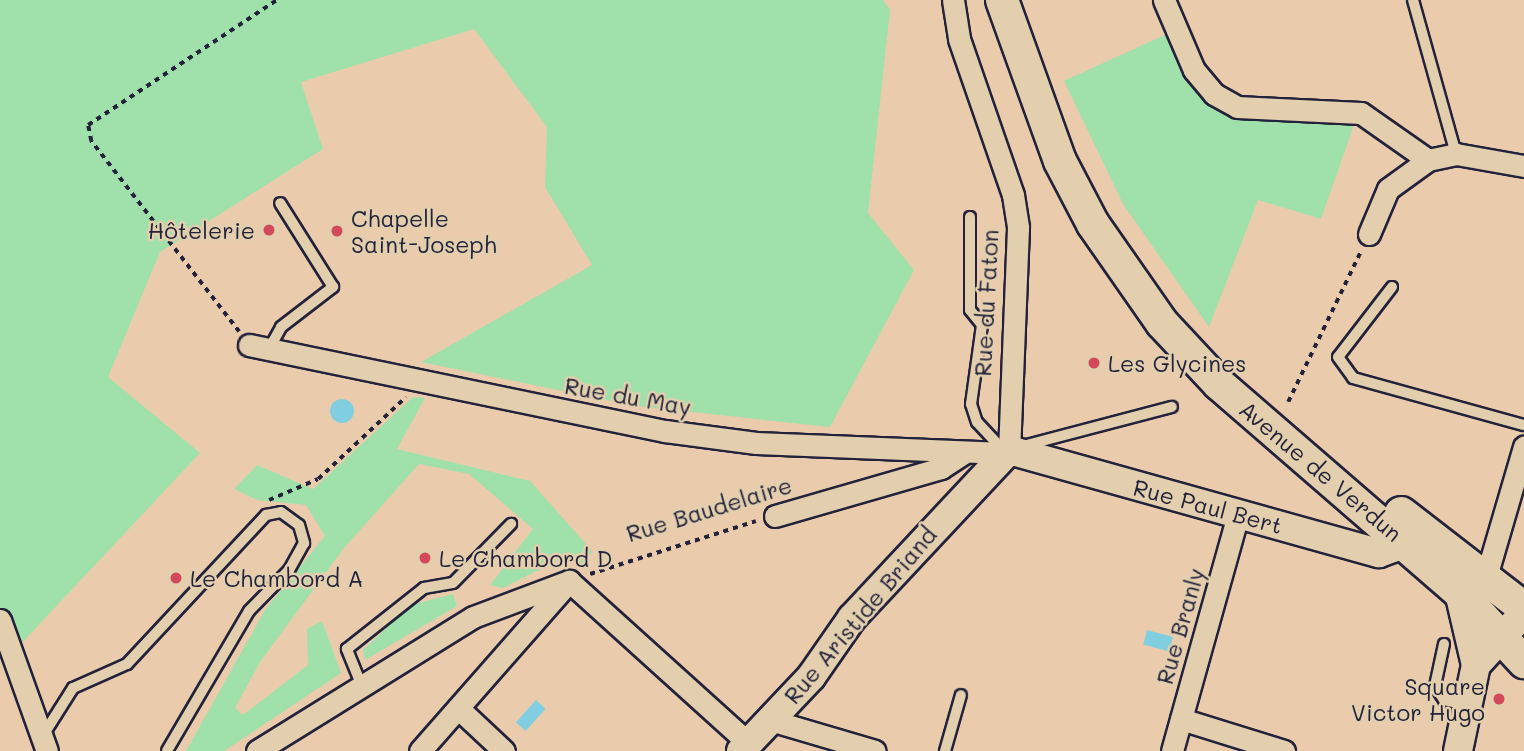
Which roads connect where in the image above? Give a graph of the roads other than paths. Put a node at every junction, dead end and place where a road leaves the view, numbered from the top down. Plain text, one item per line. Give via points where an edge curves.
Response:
1 (953, 0) edge
2 (1002, 0) edge
3 (1020, 0) edge
4 (1164, 0) edge
5 (1413, 0) edge
6 (1456, 154) junction
7 (1427, 160) junction
8 (1524, 166) edge
9 (280, 203) dead end
10 (970, 217) dead end
11 (1369, 234) road end
12 (1392, 287) dead end
13 (259, 347) joint
14 (1172, 407) dead end
15 (1524, 425) edge
16 (1524, 447) edge
17 (1006, 452) junction
18 (964, 453) junction
19 (1238, 515) junction
20 (775, 516) road end
21 (511, 524) dead end
22 (1412, 535) junction
23 (569, 582) junction
24 (1472, 586) junction
25 (1524, 611) edge
26 (0, 620) edge
27 (1503, 636) junction
28 (1444, 644) dead end
29 (1524, 662) edge
30 (1476, 665) junction
31 (361, 684) junction
32 (961, 695) dead end
33 (1469, 705) junction
34 (458, 708) junction
35 (770, 719) junction
36 (1181, 719) junction
37 (44, 745) edge
38 (744, 747) edge
39 (167, 751) edge
40 (257, 751) edge
41 (419, 751) edge
42 (504, 751) edge
43 (875, 751) edge
44 (945, 751) edge
45 (1172, 751) edge
46 (1284, 751) edge
47 (1458, 751) edge

1 - 17 street, Rue du Faton via 959,39 1013,195 1018,228
2 - 22 main road, Avenue de Verdun via 1020,65 1060,161 1128,278 1219,384
3 - 22 main road, Avenue de Verdun via 1073,151 1176,311 1233,372
4 - 7 street via 1194,70 1213,94 1237,107 1361,113
5 - 6 lane
6 - 7 street
6 - 8 street
7 - 11 street via 1388,189
9 - 13 lane via 333,287
10 - 17 lane via 970,310 982,325 971,404 977,422
12 - 15 lane via 1338,357 1353,378
13 - 18 street, Rue du May via 665,431 756,443
14 - 17 lane via 1044,436
16 - 24 street
17 - 18 street, Rue du May
17 - 19 main road, Rue Paul Bert
17 - 35 main road, Rue Aristide Briand via 852,618
18 - 20 street, Rue Baudelaire via 941,468
19 - 22 main road, Rue Paul Bert via 1379,553
19 - 36 street, Rue Branly
21 - 31 lane via 453,583 424,588 347,649
22 - 24 main road, Avenue de Verdun
23 - 31 street via 473,617
23 - 34 street
23 - 38 street
24 - 25 main road, Avenue de Verdun
24 - 27 main road, Avenue de Verdun
24 - 30 main road
25 - 27 main road
26 - 37 street
27 - 29 main road, Avenue de Verdun
27 - 30 main road
28 - 33 lane via 1435,686 1444,700
30 - 33 main road
31 - 40 street
32 - 44 lane
33 - 47 main road
34 - 41 street
34 - 42 street
35 - 38 main road, Rue Aristide Briand
35 - 43 street
36 - 45 street, Rue Branly
36 - 46 street
37 - 39 lane via 73,688 127,664 266,515 281,512 299,525 304,544 289,570 249,611

